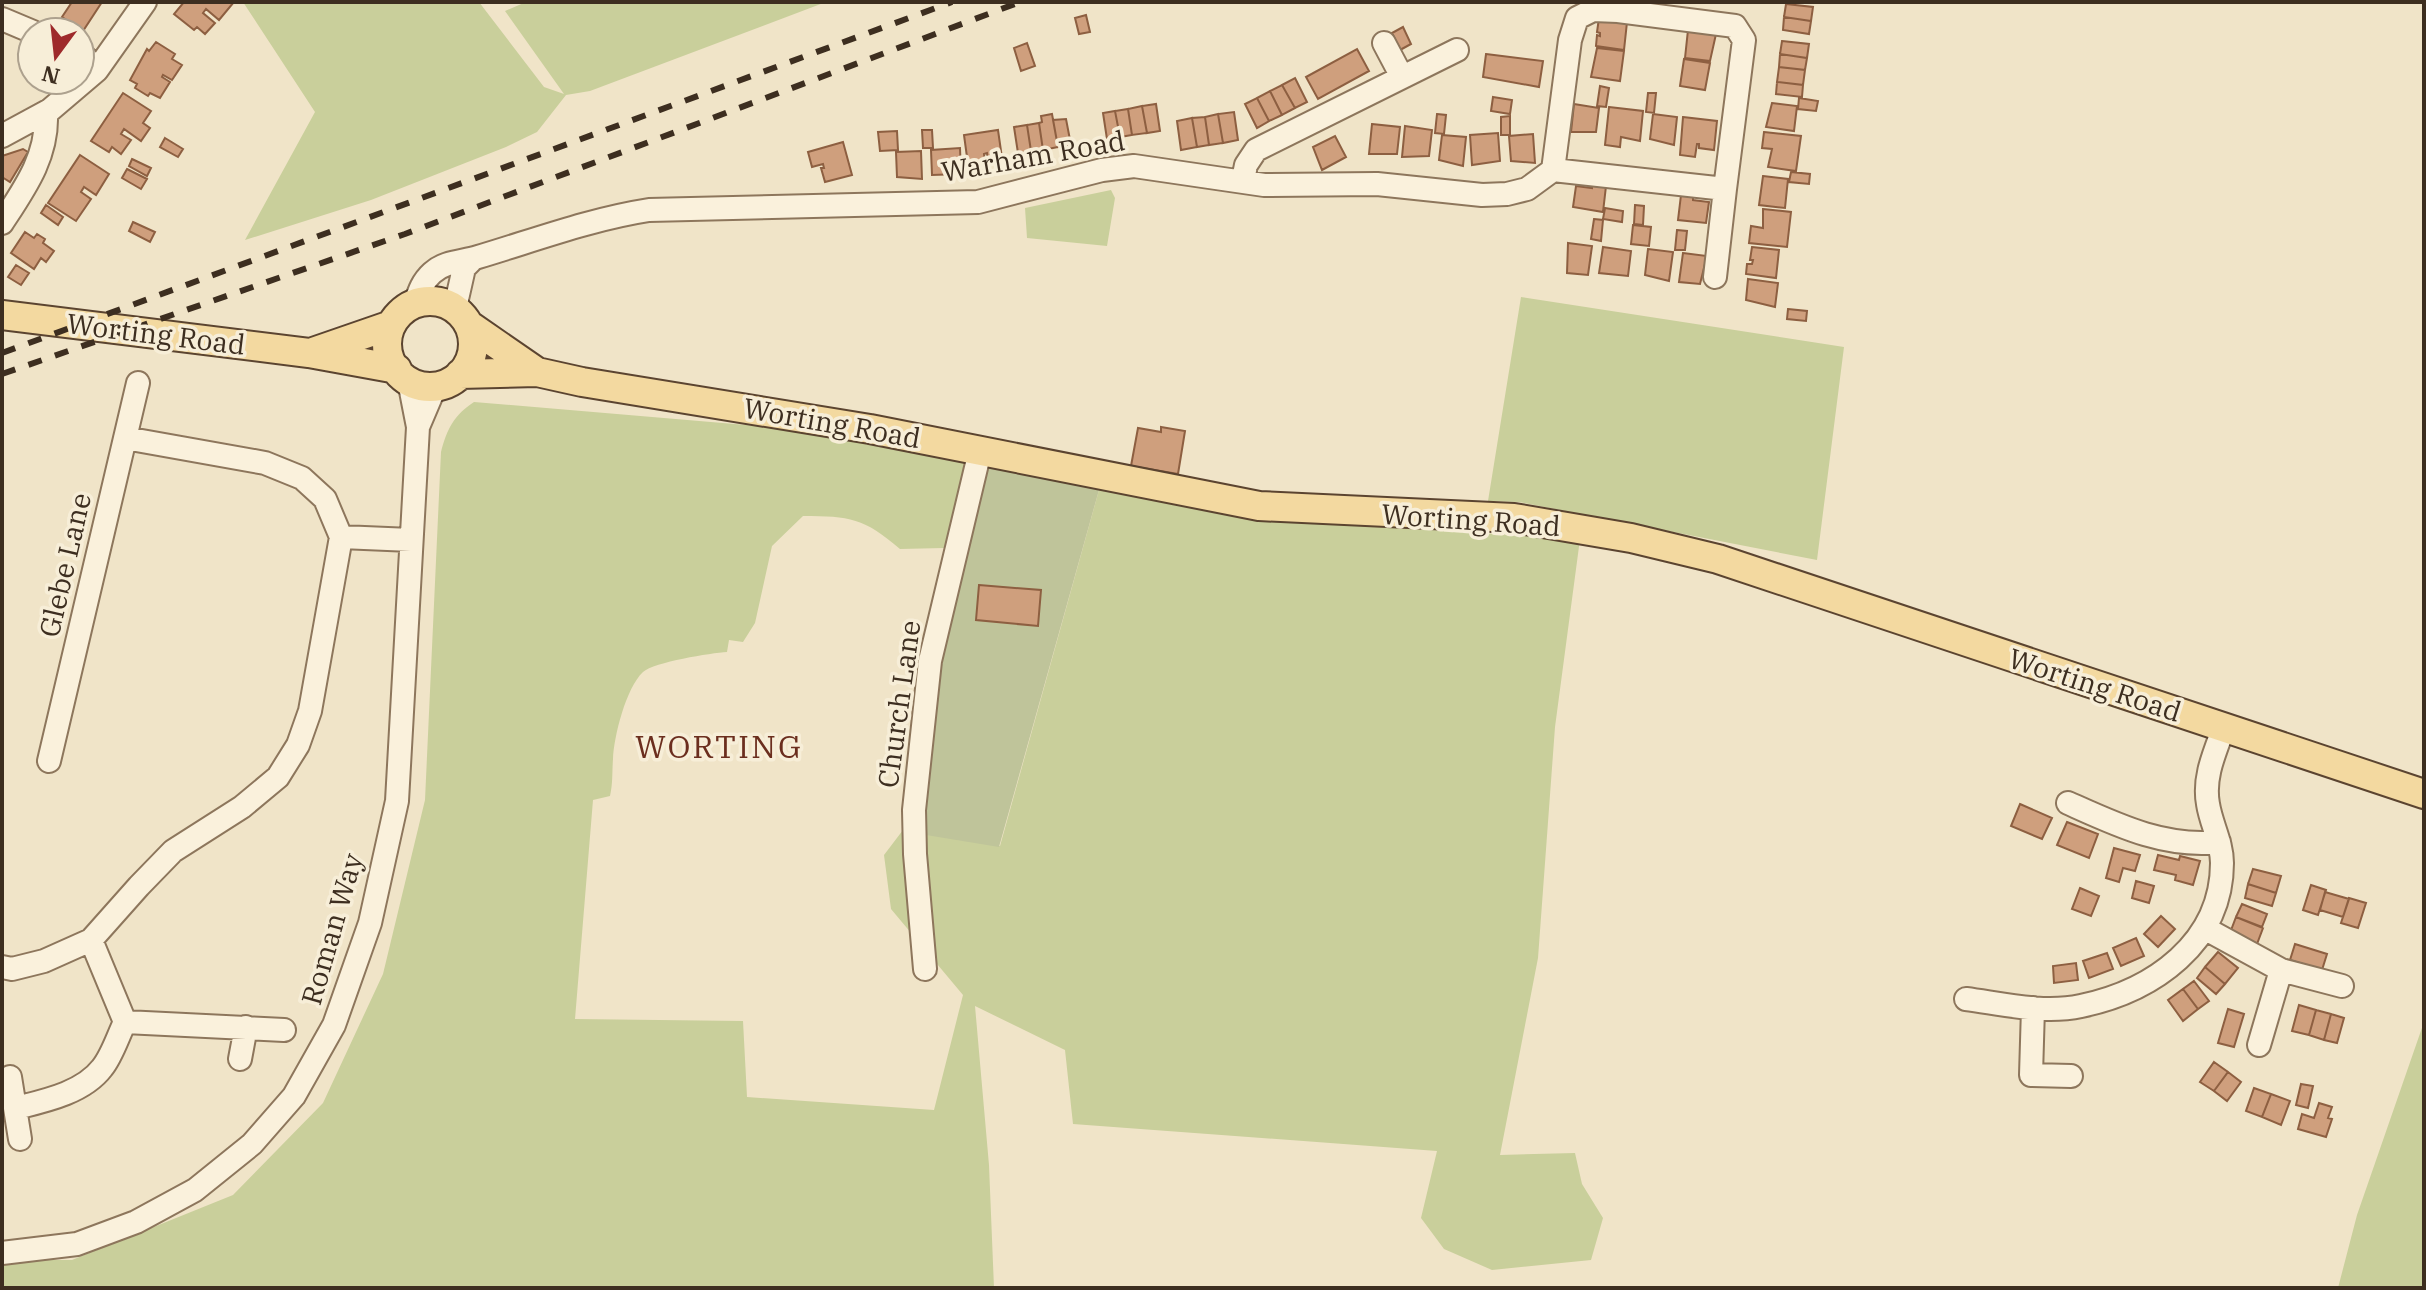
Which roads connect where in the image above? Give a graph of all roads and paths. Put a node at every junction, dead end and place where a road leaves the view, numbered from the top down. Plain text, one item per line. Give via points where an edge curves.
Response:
1 (145, 2) edge
2 (1384, 43) dead end
3 (1457, 50) dead end
4 (97, 70) joint
5 (1402, 77) junction
6 (46, 113) junction
7 (2, 136) edge
8 (1553, 170) junction
9 (1243, 180) junction
10 (1725, 189) junction
11 (2, 223) edge
12 (473, 259) junction
13 (1715, 277) dead end
14 (415, 304) junction
15 (2, 315) edge
16 (462, 317) junction
17 (391, 325) junction
18 (309, 353) junction
19 (537, 372) junction
20 (425, 378) junction
21 (138, 383) dead end
22 (125, 438) junction
23 (980, 451) junction
24 (341, 537) junction
25 (411, 540) junction
26 (2224, 727) junction
27 (49, 761) dead end
28 (2424, 794) edge
29 (2068, 803) dead end
30 (2219, 842) junction
31 (2206, 929) junction
32 (91, 940) junction
33 (2, 967) edge
34 (925, 969) dead end
35 (2281, 970) junction
36 (2342, 986) dead end
37 (1966, 999) dead end
38 (2033, 1008) junction
39 (125, 1022) junction
40 (246, 1027) junction
41 (284, 1030) dead end
42 (2259, 1045) dead end
43 (240, 1059) dead end
44 (2071, 1076) dead end
45 (10, 1077) dead end
46 (16, 1108) junction
47 (20, 1139) dead end
48 (2, 1253) edge

1 - 4 street
2 - 5 street
3 - 5 street
4 - 6 street
5 - 9 street via 1256,150
6 - 7 street
6 - 11 street via 38,166
8 - 9 street, Warham Road via 1527,189 1482,195 1377,184 1264,185
8 - 10 street
8 - 10 street via 1577,18 1593,10 1618,11 1735,26 1744,40
9 - 12 street, Warham Road via 1134,166 978,202 649,210 614,215
10 - 13 street
12 - 14 street, Warham Road via 433,272
12 - 16 street via 464,268
14 - 16 main road via 443,303
14 - 17 main road
15 - 18 main road, Worting Road
16 - 19 main road, Worting Road
16 - 20 main road via 473,344 471,358
17 - 18 main road, Worting Road
17 - 20 main road via 387,350 392,364
18 - 20 main road, Worting Road
19 - 20 main road, Worting Road
19 - 23 main road, Worting Road
20 - 25 street, Roman Way
21 - 22 street, Glebe Lane
22 - 24 street via 265,463 302,478 325,499
22 - 27 street, Glebe Lane
23 - 26 main road, Worting Road via 1259,506 1502,517 1631,538 1718,559
23 - 34 street, Church Lane via 930,661 915,795
24 - 25 street
24 - 32 street via 310,711 298,745 278,777 173,851
25 - 48 street, Roman Way via 397,801 370,923 334,1025 294,1096 252,1144 195,1190 136,1222 77,1244
26 - 28 main road, Worting Road
26 - 30 street via 2207,777 2207,803
29 - 30 street via 2151,837 2192,845
30 - 31 street via 2220,889
31 - 35 street
31 - 38 street via 2144,986 2080,1007
32 - 33 street via 44,961
32 - 39 street
35 - 36 street
35 - 42 street
37 - 38 street
38 - 44 street via 2031,1075
39 - 40 street
39 - 46 street via 102,1068 82,1084
40 - 41 street
40 - 43 street
45 - 46 street
46 - 47 street

